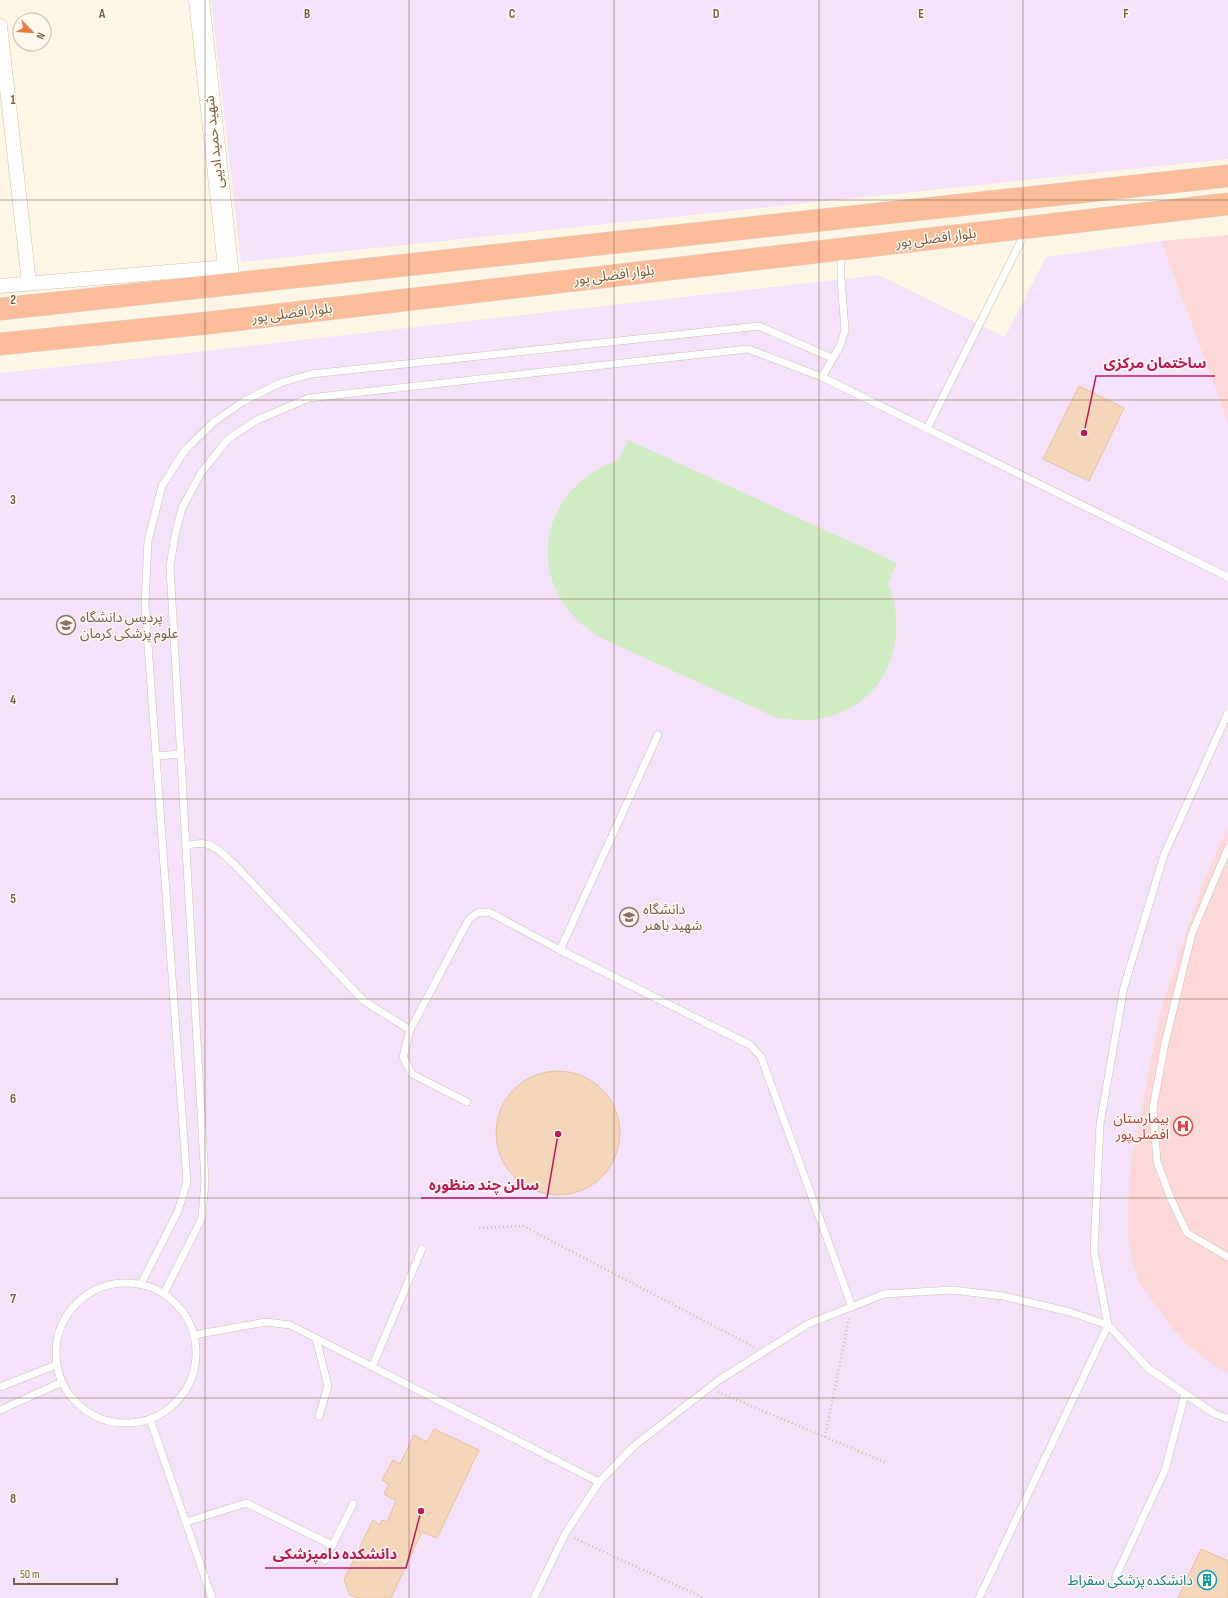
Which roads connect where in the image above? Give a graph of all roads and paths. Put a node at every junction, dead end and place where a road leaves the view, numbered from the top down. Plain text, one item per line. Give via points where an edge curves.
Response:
1 (199, 0) edge
2 (0, 26) edge
3 (1228, 176) edge
4 (1228, 204) edge
5 (1028, 227) junction
6 (841, 249) junction
7 (229, 276) junction
8 (29, 284) junction
9 (0, 286) edge
10 (0, 309) edge
11 (0, 344) edge
12 (832, 358) junction
13 (822, 377) junction
14 (927, 429) junction
15 (1228, 579) edge
16 (1228, 714) edge
17 (658, 735) dead end
18 (181, 754) junction
19 (156, 756) junction
20 (186, 846) junction
21 (1228, 848) edge
22 (560, 950) junction
23 (410, 1030) junction
24 (467, 1102) dead end
25 (480, 1228) dead end
26 (422, 1249) dead end
27 (1228, 1257) edge
28 (141, 1284) junction
29 (164, 1293) junction
30 (852, 1307) junction
31 (1108, 1325) junction
32 (194, 1335) junction
33 (316, 1338) junction
34 (764, 1352) junction
35 (56, 1365) junction
36 (372, 1367) junction
37 (62, 1382) junction
38 (0, 1387) edge
39 (708, 1388) junction
40 (1185, 1394) junction
41 (0, 1410) edge
42 (319, 1416) dead end
43 (150, 1419) junction
44 (1228, 1419) edge
45 (825, 1437) junction
46 (887, 1463) dead end
47 (600, 1482) junction
48 (353, 1504) dead end
49 (186, 1522) junction
50 (565, 1534) junction
51 (332, 1545) junction
52 (324, 1560) dead end
53 (1115, 1578) dead end
54 (212, 1598) edge
55 (534, 1598) edge
56 (704, 1598) edge
57 (979, 1598) edge

1 - 7 street, شهید حمید ادیبی
2 - 8 street
3 - 7 highway, بلوار افضلی پور
4 - 5 highway, بلوار افضلی پور
5 - 6 highway, بلوار افضلی پور
5 - 14 lane
6 - 11 highway, بلوار افضلی پور via 216,322
6 - 12 lane via 845,331 840,346
7 - 8 street
7 - 10 highway, بلوار افضلی پور
8 - 9 street
12 - 13 lane
12 - 19 lane via 759,326 311,374 280,383 244,401 214,422 185,450 162,486 148,541 145,604
13 - 14 lane
13 - 18 lane via 748,349 309,398 257,420 228,440 201,473 182,508 175,535 170,567
14 - 15 lane
16 - 31 lane via 1164,855 1124,987 1100,1124 1094,1251
17 - 22 lane
18 - 19 lane
18 - 20 lane
19 - 28 lane via 187,1182 178,1211
20 - 23 lane via 198,842 213,845 364,1001
20 - 29 lane via 205,1181 202,1218
21 - 27 lane via 1192,933 1152,1108 1157,1162 1187,1233
22 - 23 lane via 491,913 479,912 469,919
22 - 30 lane via 750,1045 757,1051
23 - 24 lane via 403,1057 412,1074
25 - 34 path via 523,1226
26 - 36 lane
28 - 29 lane
28 - 35 lane via 118,1283 96,1289 78,1302 64,1320 56,1342
29 - 32 lane via 177,1304 187,1318
30 - 31 lane via 884,1294 952,1290 1003,1296 1070,1312
30 - 34 lane via 808,1324
30 - 45 path
31 - 40 lane via 1148,1368
31 - 57 lane
32 - 33 lane via 266,1322 290,1325
32 - 43 lane via 196,1361 188,1385 172,1406
33 - 36 lane
33 - 42 lane via 328,1386
34 - 39 lane
35 - 37 lane
35 - 38 lane
36 - 47 lane
37 - 41 lane
37 - 43 lane via 73,1400 89,1413 109,1421 130,1423
39 - 45 path
39 - 47 lane via 634,1446
40 - 44 lane via 1212,1413
40 - 53 lane via 1165,1470
43 - 49 lane
45 - 46 path
47 - 50 lane
48 - 51 lane
49 - 51 lane via 246,1503
49 - 54 lane
50 - 55 lane
50 - 56 path
51 - 52 lane

